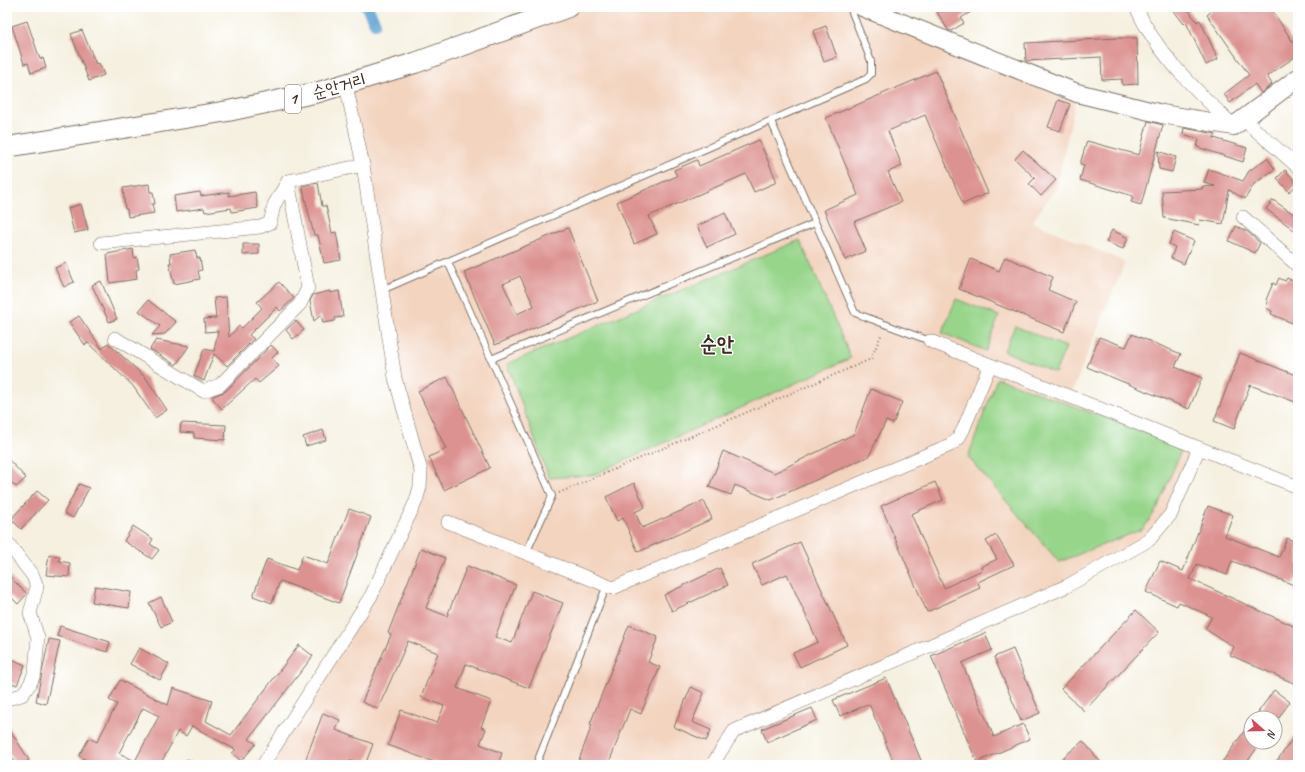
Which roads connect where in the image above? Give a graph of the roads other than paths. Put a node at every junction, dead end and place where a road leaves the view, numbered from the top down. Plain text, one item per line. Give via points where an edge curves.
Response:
1 (568, 7) edge
2 (850, 7) edge
3 (862, 7) edge
4 (1136, 7) edge
5 (887, 11) edge
6 (1298, 78) edge
7 (346, 85) junction
8 (771, 121) junction
9 (1238, 122) junction
10 (7, 147) edge
11 (363, 165) junction
12 (1298, 167) edge
13 (288, 181) junction
14 (1243, 216) dead end
15 (815, 223) junction
16 (101, 243) dead end
17 (448, 262) junction
18 (1298, 266) edge
19 (382, 290) junction
20 (115, 338) dead end
21 (930, 341) joint
22 (491, 359) junction
23 (990, 365) junction
24 (1198, 448) junction
25 (1298, 487) edge
26 (448, 522) dead end
27 (7, 542) edge
28 (526, 553) junction
29 (607, 585) junction
30 (7, 699) edge
31 (263, 765) edge
32 (536, 765) edge
33 (712, 765) edge

1 - 7 main road, 순안거리 / 1 via 415,63
2 - 8 lane via 871,61 871,74 866,79
3 - 5 street
4 - 9 street via 1166,57 1191,86
5 - 9 street via 1076,93 1162,114
6 - 9 street
7 - 10 main road, 순안거리 / 1 via 289,100
7 - 11 street
8 - 15 lane
8 - 17 lane
9 - 12 street
11 - 13 street
11 - 19 street
13 - 16 street via 274,205 270,223
13 - 20 street via 308,288 300,304 220,385 203,390
14 - 18 street
15 - 21 lane via 855,313
15 - 22 lane
17 - 19 lane
17 - 22 lane
19 - 31 street via 395,378 421,471 420,487 416,501 371,596
21 - 23 street
22 - 28 lane via 552,496
23 - 24 street
23 - 29 street via 963,430 958,439 950,445 613,588
24 - 25 street
24 - 33 street via 1171,514 1149,540 1067,586 734,730
26 - 28 street
27 - 30 street via 33,576 37,587 30,613 38,638 35,672 30,684 22,695
28 - 29 street
29 - 32 lane

